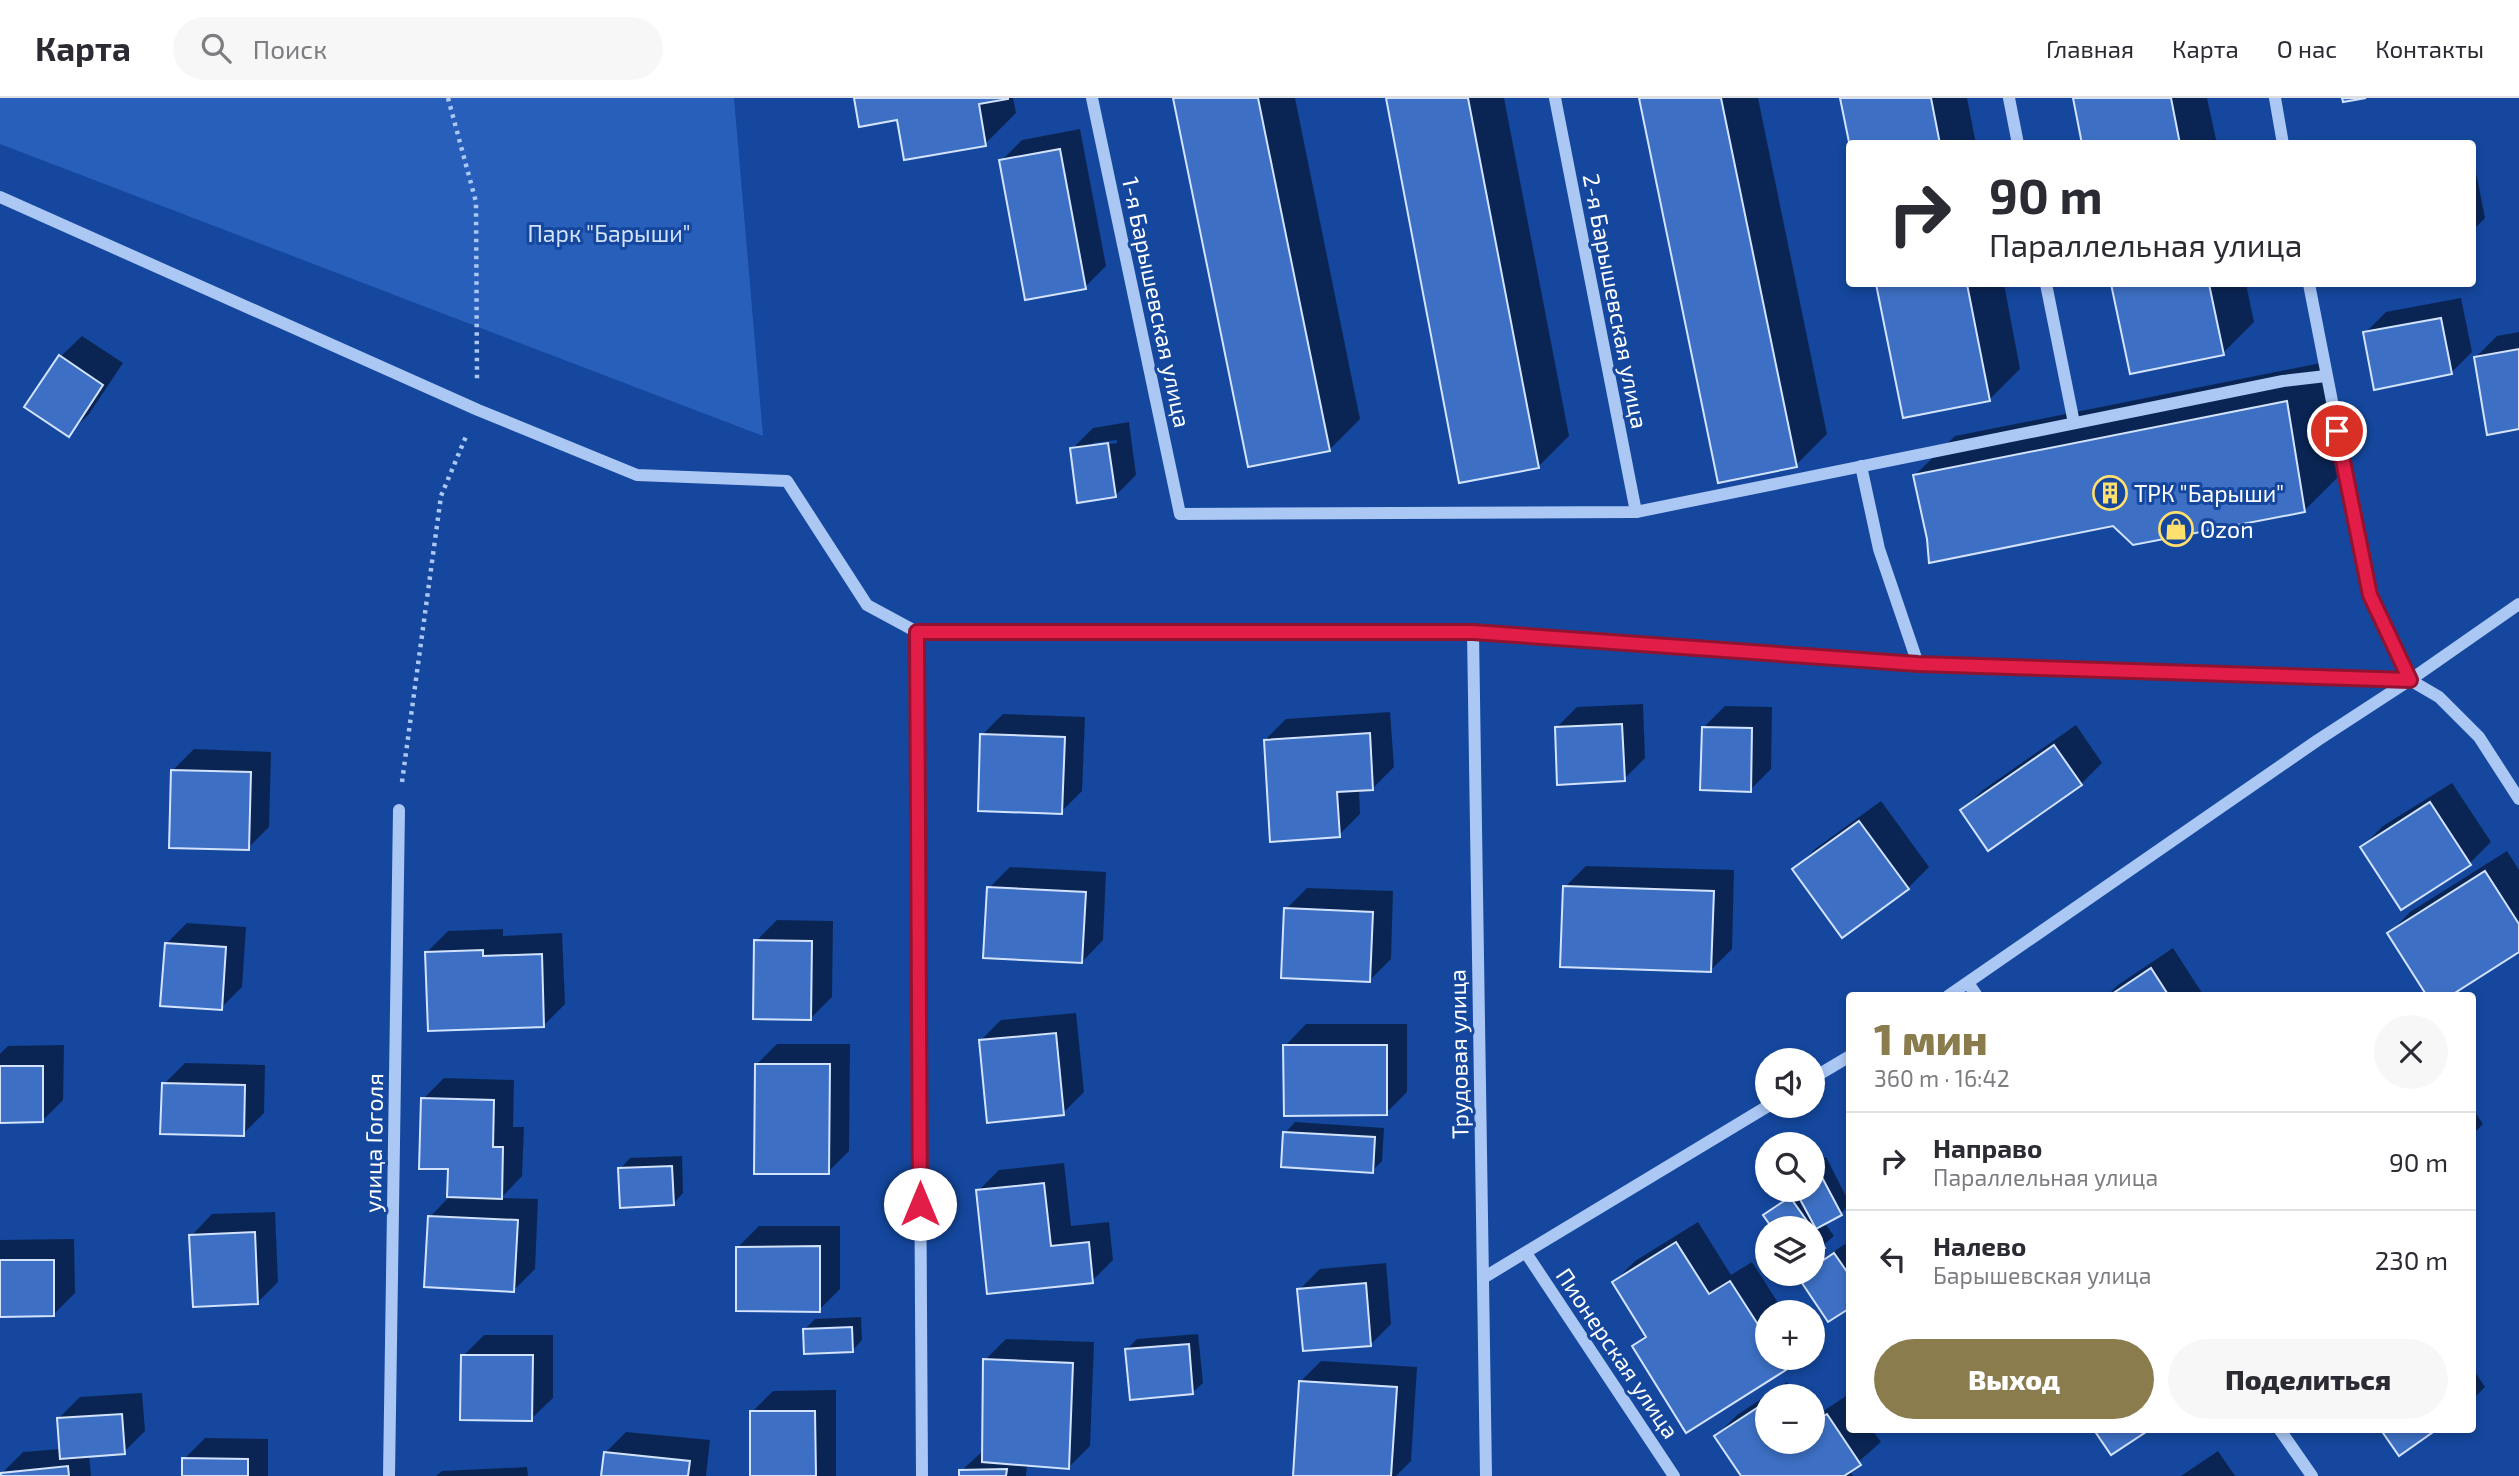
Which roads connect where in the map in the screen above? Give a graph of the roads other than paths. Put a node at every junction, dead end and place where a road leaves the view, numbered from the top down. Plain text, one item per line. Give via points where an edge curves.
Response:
1 (1092, 98) edge
2 (1555, 98) edge
3 (2009, 98) edge
4 (2275, 98) edge
5 (2017, 140) edge
6 (2282, 140) edge
7 (0, 197) edge
8 (2047, 287) edge
9 (2310, 287) edge
10 (2326, 376) junction
11 (2074, 423) junction
12 (1861, 466) junction
13 (1636, 512) junction
14 (2519, 604) edge
15 (917, 632) junction
16 (1473, 632) junction
17 (1918, 664) junction
18 (2410, 680) junction
19 (2519, 799) edge
20 (399, 810) road end
21 (1968, 983) junction
22 (1954, 992) edge
23 (1974, 992) edge
24 (1846, 1058) edge
25 (1825, 1071) edge
26 (1755, 1114) edge
27 (1526, 1253) junction
28 (1483, 1278) junction
29 (2282, 1433) edge
30 (389, 1476) edge
31 (922, 1476) edge
32 (1486, 1476) edge
33 (1674, 1476) edge
34 (2312, 1476) edge

1 - 13 street, 1-я Барышевская улица via 1180,514
2 - 13 street, 2-я Барышевская улица
3 - 5 street
4 - 6 street
7 - 15 street via 478,410 637,475 787,481 867,605
8 - 11 street
9 - 10 street
10 - 11 street
10 - 18 street via 2370,595
11 - 12 street
12 - 13 street
12 - 17 street via 1879,549
14 - 18 street
15 - 16 street
15 - 31 street
16 - 17 street
16 - 28 street, Трудовая улица
17 - 18 street
18 - 19 street via 2439,697 2479,737
18 - 21 street
20 - 30 street, улица Гоголя
21 - 22 street
21 - 23 street
24 - 25 street
26 - 27 street
27 - 28 street
27 - 33 street, Пионерская улица
28 - 32 street, Трудовая улица
29 - 34 street

